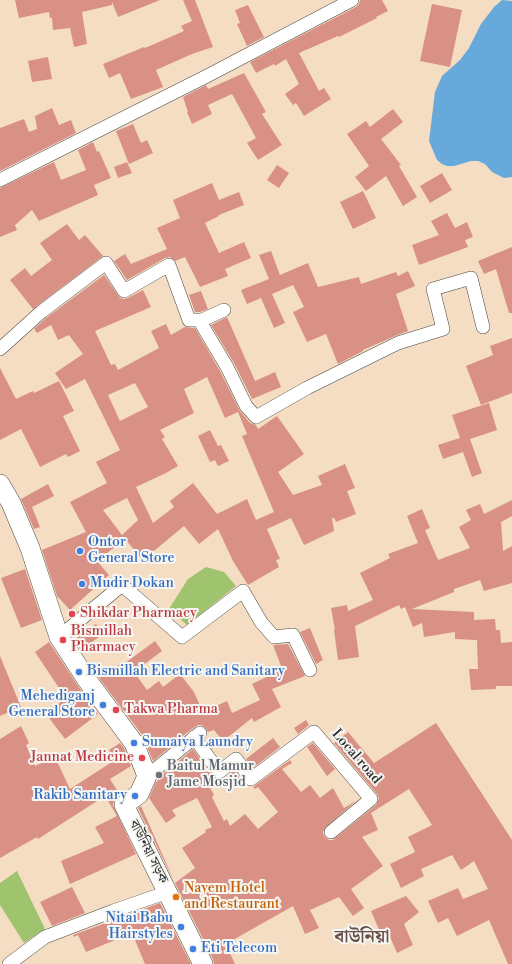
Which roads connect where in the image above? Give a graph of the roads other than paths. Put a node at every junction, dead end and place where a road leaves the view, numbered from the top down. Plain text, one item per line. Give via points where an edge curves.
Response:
1 (352, 0) edge
2 (0, 180) edge
3 (224, 310) dead end
4 (202, 320) junction
5 (483, 327) dead end
6 (0, 349) edge
7 (0, 484) edge
8 (59, 637) junction
9 (310, 670) dead end
10 (147, 776) junction
11 (331, 832) dead end
12 (168, 892) junction
13 (9, 964) edge
14 (204, 964) edge

1 - 2 street
3 - 4 street
4 - 5 street via 202,325 246,406 256,417 307,388 398,344 443,329 433,290 471,278
4 - 6 street via 189,320 169,265 124,292 106,263 41,312
7 - 8 street via 30,548
8 - 9 street via 122,585 182,637 243,591 261,622 274,637 293,635
8 - 10 street via 134,743
10 - 11 street, Local road via 198,734 219,772 236,758 251,779 314,732 371,799
10 - 12 street, বাউনিয়া সড়ক via 140,794 124,805
12 - 13 street via 45,937
12 - 14 street, বাউনিয়া সড়ক

